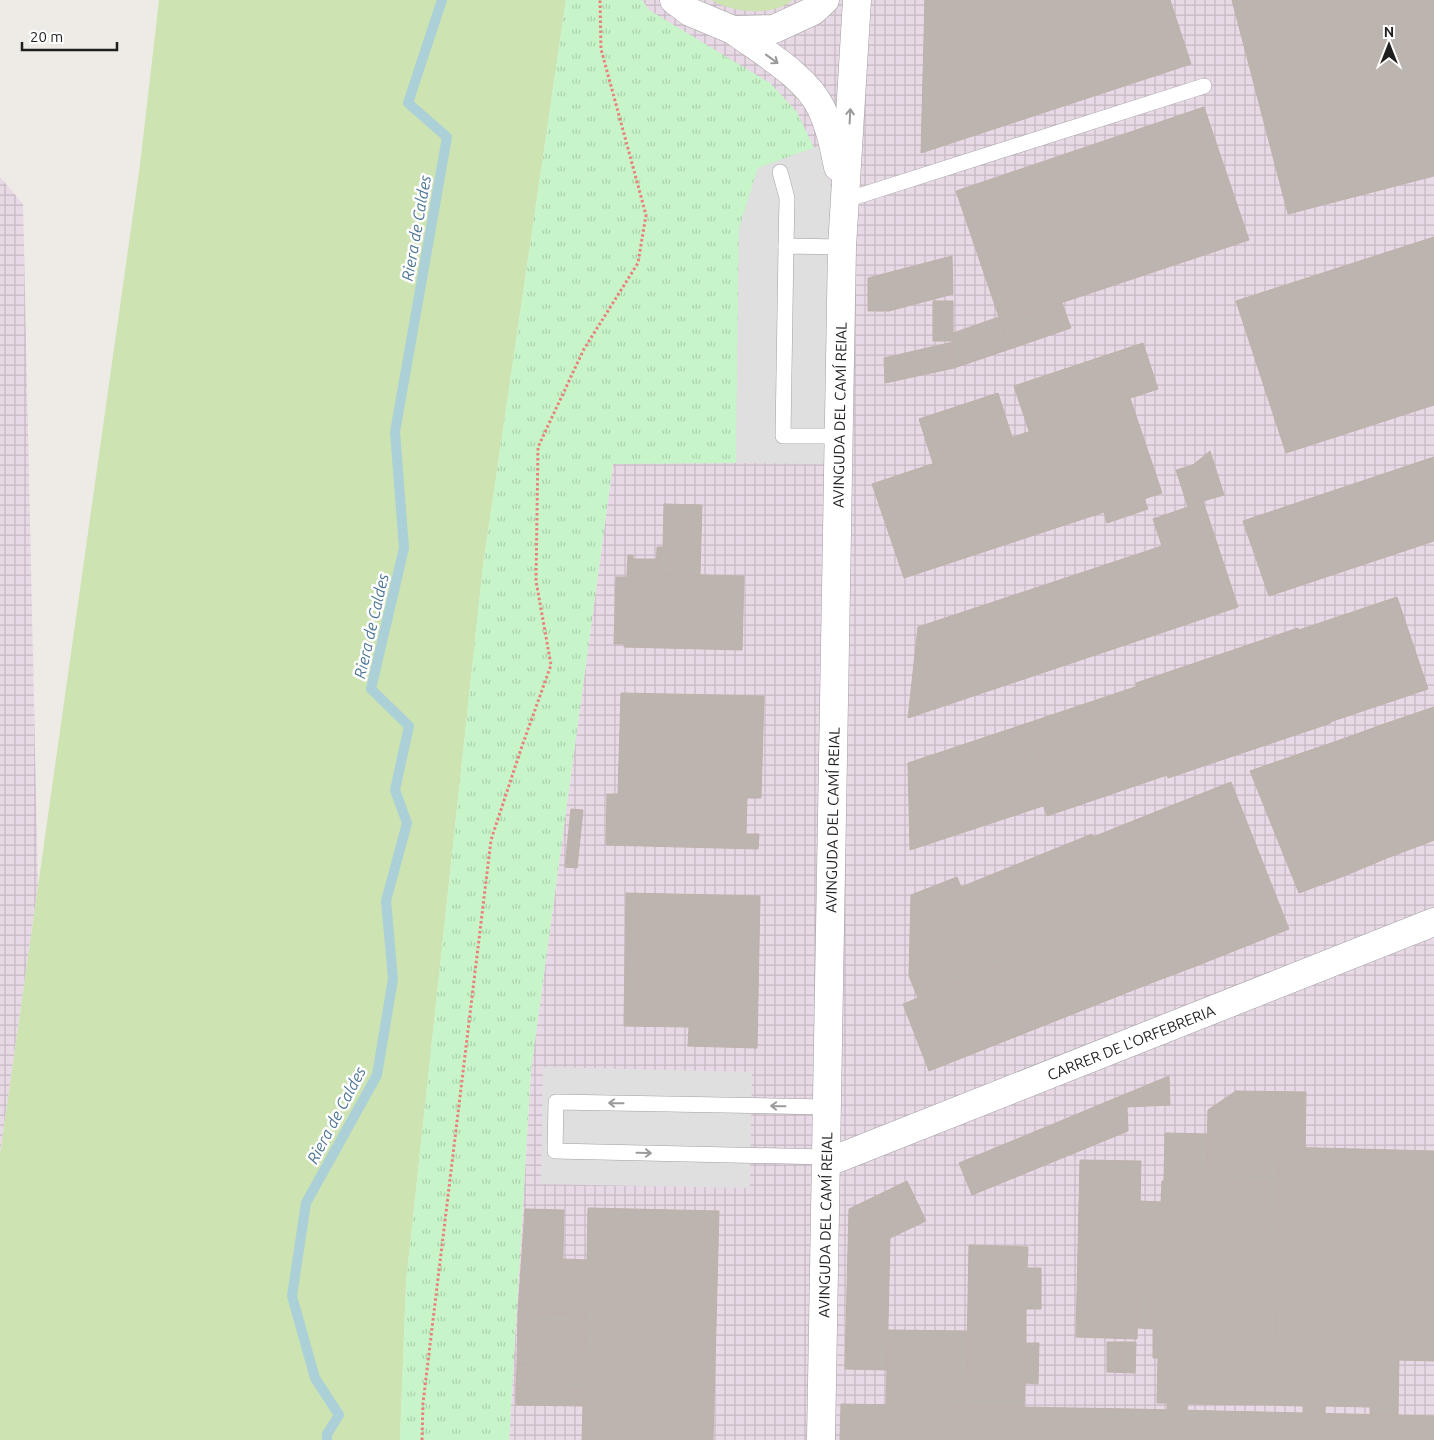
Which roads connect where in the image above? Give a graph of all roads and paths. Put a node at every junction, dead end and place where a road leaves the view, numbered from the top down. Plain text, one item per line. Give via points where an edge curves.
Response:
1 (600, 0) edge
2 (674, 0) edge
3 (825, 0) edge
4 (856, 0) edge
5 (733, 30) junction
6 (1204, 86) dead end
7 (780, 172) dead end
8 (846, 200) junction
9 (786, 246) junction
10 (842, 248) junction
11 (839, 436) junction
12 (1434, 922) edge
13 (827, 1107) junction
14 (826, 1160) junction
15 (422, 1440) edge
16 (821, 1440) edge

1 - 15 path via 601,49 646,215 638,263 584,349 538,447 536,580 551,665 491,840 423,1403
2 - 5 street via 690,12
3 - 5 street via 813,12 774,29
8 -> 4 street, AVINGUDA DEL CAMÍ REIAL
5 -> 8 street, AVINGUDA DEL CAMÍ REIAL via 802,80 821,106 831,132
6 - 8 lane
7 - 9 lane via 787,198
8 - 10 street, AVINGUDA DEL CAMÍ REIAL
9 - 10 lane
9 - 11 lane via 783,436
10 - 11 street, AVINGUDA DEL CAMÍ REIAL
11 - 13 street, AVINGUDA DEL CAMÍ REIAL
12 - 14 street, CARRER DE L'ORFEBRERIA
13 - 14 street, AVINGUDA DEL CAMÍ REIAL
13 -> 14 lane via 556,1102 555,1132 555,1151
14 - 16 street, AVINGUDA DEL CAMÍ REIAL

